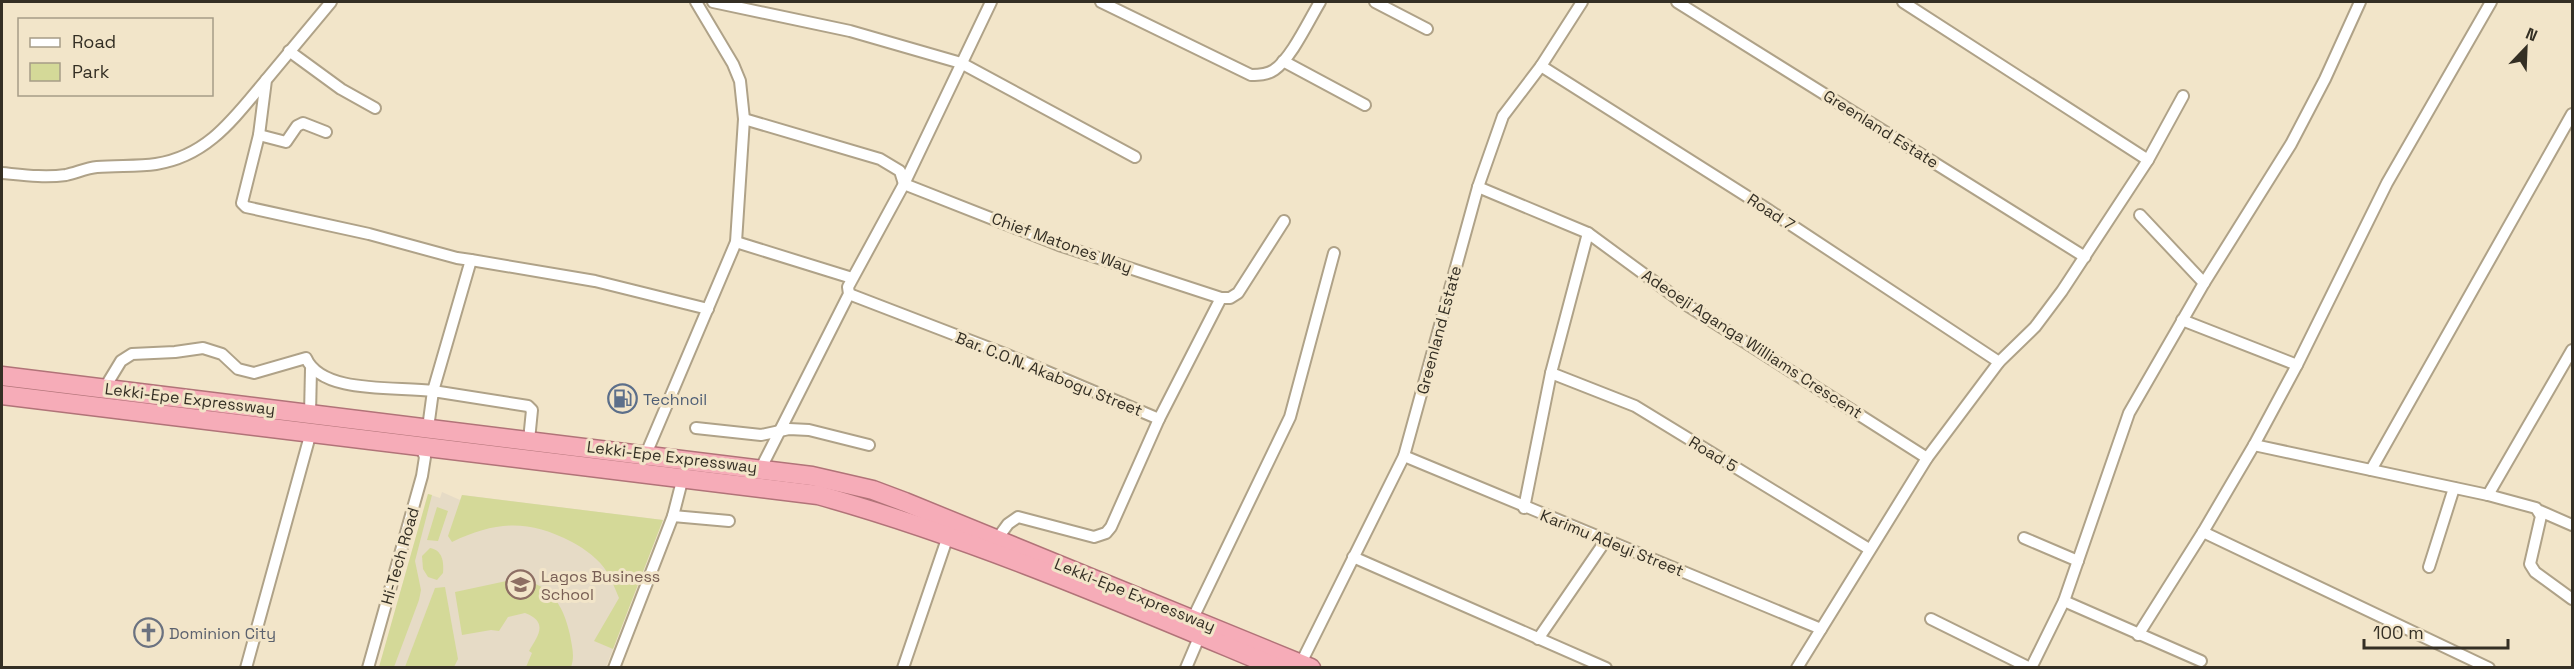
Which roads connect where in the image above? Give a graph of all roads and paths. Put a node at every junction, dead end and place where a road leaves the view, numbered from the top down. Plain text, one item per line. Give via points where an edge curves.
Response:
1 (331, 2) edge
2 (696, 2) edge
3 (713, 2) edge
4 (991, 2) edge
5 (1101, 2) edge
6 (1320, 2) edge
7 (1375, 2) edge
8 (1582, 2) edge
9 (1677, 2) edge
10 (1903, 2) edge
11 (2360, 2) edge
12 (2491, 2) edge
13 (1427, 29) dead end
14 (289, 51) junction
15 (1282, 61) junction
16 (961, 63) junction
17 (1541, 66) junction
18 (266, 80) junction
19 (2183, 96) dead end
20 (1365, 105) dead end
21 (375, 108) dead end
22 (2572, 114) edge
23 (744, 119) junction
24 (326, 132) dead end
25 (260, 135) junction
26 (1135, 157) dead end
27 (2148, 160) junction
28 (2, 173) edge
29 (904, 184) junction
30 (1478, 187) junction
31 (2140, 215) dead end
32 (1284, 221) dead end
33 (1588, 233) junction
34 (736, 242) junction
35 (1334, 253) dead end
36 (2085, 257) junction
37 (471, 260) junction
38 (852, 279) junction
39 (2204, 283) junction
40 (849, 294) junction
41 (1221, 298) junction
42 (708, 309) junction
43 (2182, 321) junction
44 (2572, 350) edge
45 (1999, 362) junction
46 (2297, 365) junction
47 (311, 369) junction
48 (1551, 373) junction
49 (2, 376) edge
50 (104, 389) junction
51 (433, 391) junction
52 (2, 395) edge
53 (1159, 419) junction
54 (311, 423) junction
55 (428, 428) junction
56 (696, 428) dead end
57 (781, 430) junction
58 (529, 440) junction
59 (869, 445) dead end
60 (2254, 445) junction
61 (420, 446) junction
62 (646, 454) junction
63 (1404, 456) junction
64 (1927, 458) junction
65 (761, 468) junction
66 (2371, 470) junction
67 (683, 477) junction
68 (2454, 488) junction
69 (2488, 495) junction
70 (1524, 507) junction
71 (2540, 511) junction
72 (673, 516) junction
73 (729, 521) dead end
74 (2572, 525) edge
75 (2204, 532) junction
76 (948, 536) junction
77 (2025, 538) dead end
78 (997, 539) junction
79 (1606, 540) junction
80 (1869, 549) junction
81 (1353, 557) junction
82 (2078, 561) junction
83 (2428, 567) dead end
84 (2572, 599) edge
85 (2064, 601) junction
86 (1193, 618) junction
87 (1931, 619) dead end
88 (1821, 629) junction
89 (2138, 634) junction
90 (1200, 635) junction
91 (1538, 639) junction
92 (2201, 661) dead end
93 (1306, 665) edge
94 (246, 668) edge
95 (368, 668) edge
96 (614, 668) edge
97 (903, 668) edge
98 (1186, 668) edge
99 (1278, 668) edge
100 (1606, 668) edge
101 (1797, 668) edge
102 (2031, 668) edge
103 (2489, 668) edge

1 - 14 street
2 - 23 street via 734,64
3 - 16 street via 850,31
4 - 16 street
5 - 15 street via 1251,75 1274,70
6 - 15 street
7 - 13 street
8 - 17 street, Greenland Estate
9 - 36 street, Greenland Estate
10 - 27 street
11 - 39 street via 2291,144
12 - 46 street via 2387,183
14 - 18 street
14 - 21 street
15 - 20 street
16 - 26 street
16 - 29 street
17 - 30 street, Greenland Estate via 1503,116
17 - 45 street, Road 7 via 1767,208
18 - 25 street
18 - 28 street via 226,128 184,158 155,164 92,167 66,175
19 - 27 street
22 - 66 street
23 - 29 street via 892,164 900,171
23 - 34 street
24 - 25 street via 303,123 286,142
25 - 37 street via 243,197 246,207
27 - 36 street
29 - 38 street
29 - 41 street, Chief Matones Way via 1059,245
30 - 33 street, Adeoeji Aganga Williams Crescent
30 - 63 street, Greenland Estate
31 - 39 street
32 - 41 street, Bar. C.O.N. Akabogu Street via 1238,292
33 - 48 street
33 - 64 street, Adeoeji Aganga Williams Crescent via 1682,302
34 - 38 street
34 - 42 street
35 - 86 street via 1290,417
36 - 45 street via 2035,327
37 - 42 street via 595,281
37 - 51 street
38 - 40 street
39 - 43 street
40 - 53 street, Bar. C.O.N. Akabogu Street
40 - 57 street
41 - 53 street, Bar. C.O.N. Akabogu Street
42 - 62 street
43 - 46 street
43 - 82 street via 2128,413
44 - 69 street
45 - 64 street
46 - 60 street
47 - 50 street via 306,358 245,372 222,354 203,348 132,354 122,361
47 - 51 street via 318,375 365,388
47 - 54 street
48 - 70 street
48 - 80 street, Road 5 via 1635,406
49 - 50 highway, Lekki-Epe Expressway
50 - 54 highway, Lekki-Epe Expressway
51 - 55 street
51 - 58 street via 528,406 532,410
52 - 54 highway, Lekki-Epe Expressway
53 - 78 street via 1106,533 1094,537 1018,517
54 - 55 highway, Lekki-Epe Expressway
54 - 61 highway, Lekki-Epe Expressway
54 - 94 street
55 - 58 highway, Lekki-Epe Expressway
56 - 57 street via 761,435
57 - 59 street via 809,430
57 - 65 street
58 - 62 highway, Lekki-Epe Expressway
60 - 66 street
60 - 75 street
61 - 67 highway, Lekki-Epe Expressway
61 - 95 street, Hi-Tech Road via 425,458 422,476
62 - 65 highway, Lekki-Epe Expressway
63 - 70 street, Karimu Adeyi Street
63 - 81 street, Greenland Estate
64 - 80 street
65 - 78 highway, Lekki-Epe Expressway via 873,490
66 - 68 street
67 - 72 street
67 - 76 highway, Lekki-Epe Expressway via 818,495
68 - 69 street
68 - 83 street
69 - 71 street
70 - 79 street, Karimu Adeyi Street
71 - 74 street
71 - 84 street via 2530,564
72 - 73 street
72 - 96 street
75 - 89 street
75 - 103 street
76 - 90 highway, Lekki-Epe Expressway
76 - 97 street
77 - 82 street
78 - 86 highway, Lekki-Epe Expressway
79 - 88 street, Karimu Adeyi Street
79 - 91 street
80 - 88 street
81 - 91 street
81 - 93 street, Greenland Estate
82 - 85 street
85 - 89 street
85 - 102 street
86 - 93 highway, Lekki-Epe Expressway
87 - 102 street
88 - 101 street
89 - 92 street
90 - 98 street
90 - 99 highway, Lekki-Epe Expressway
91 - 100 street

